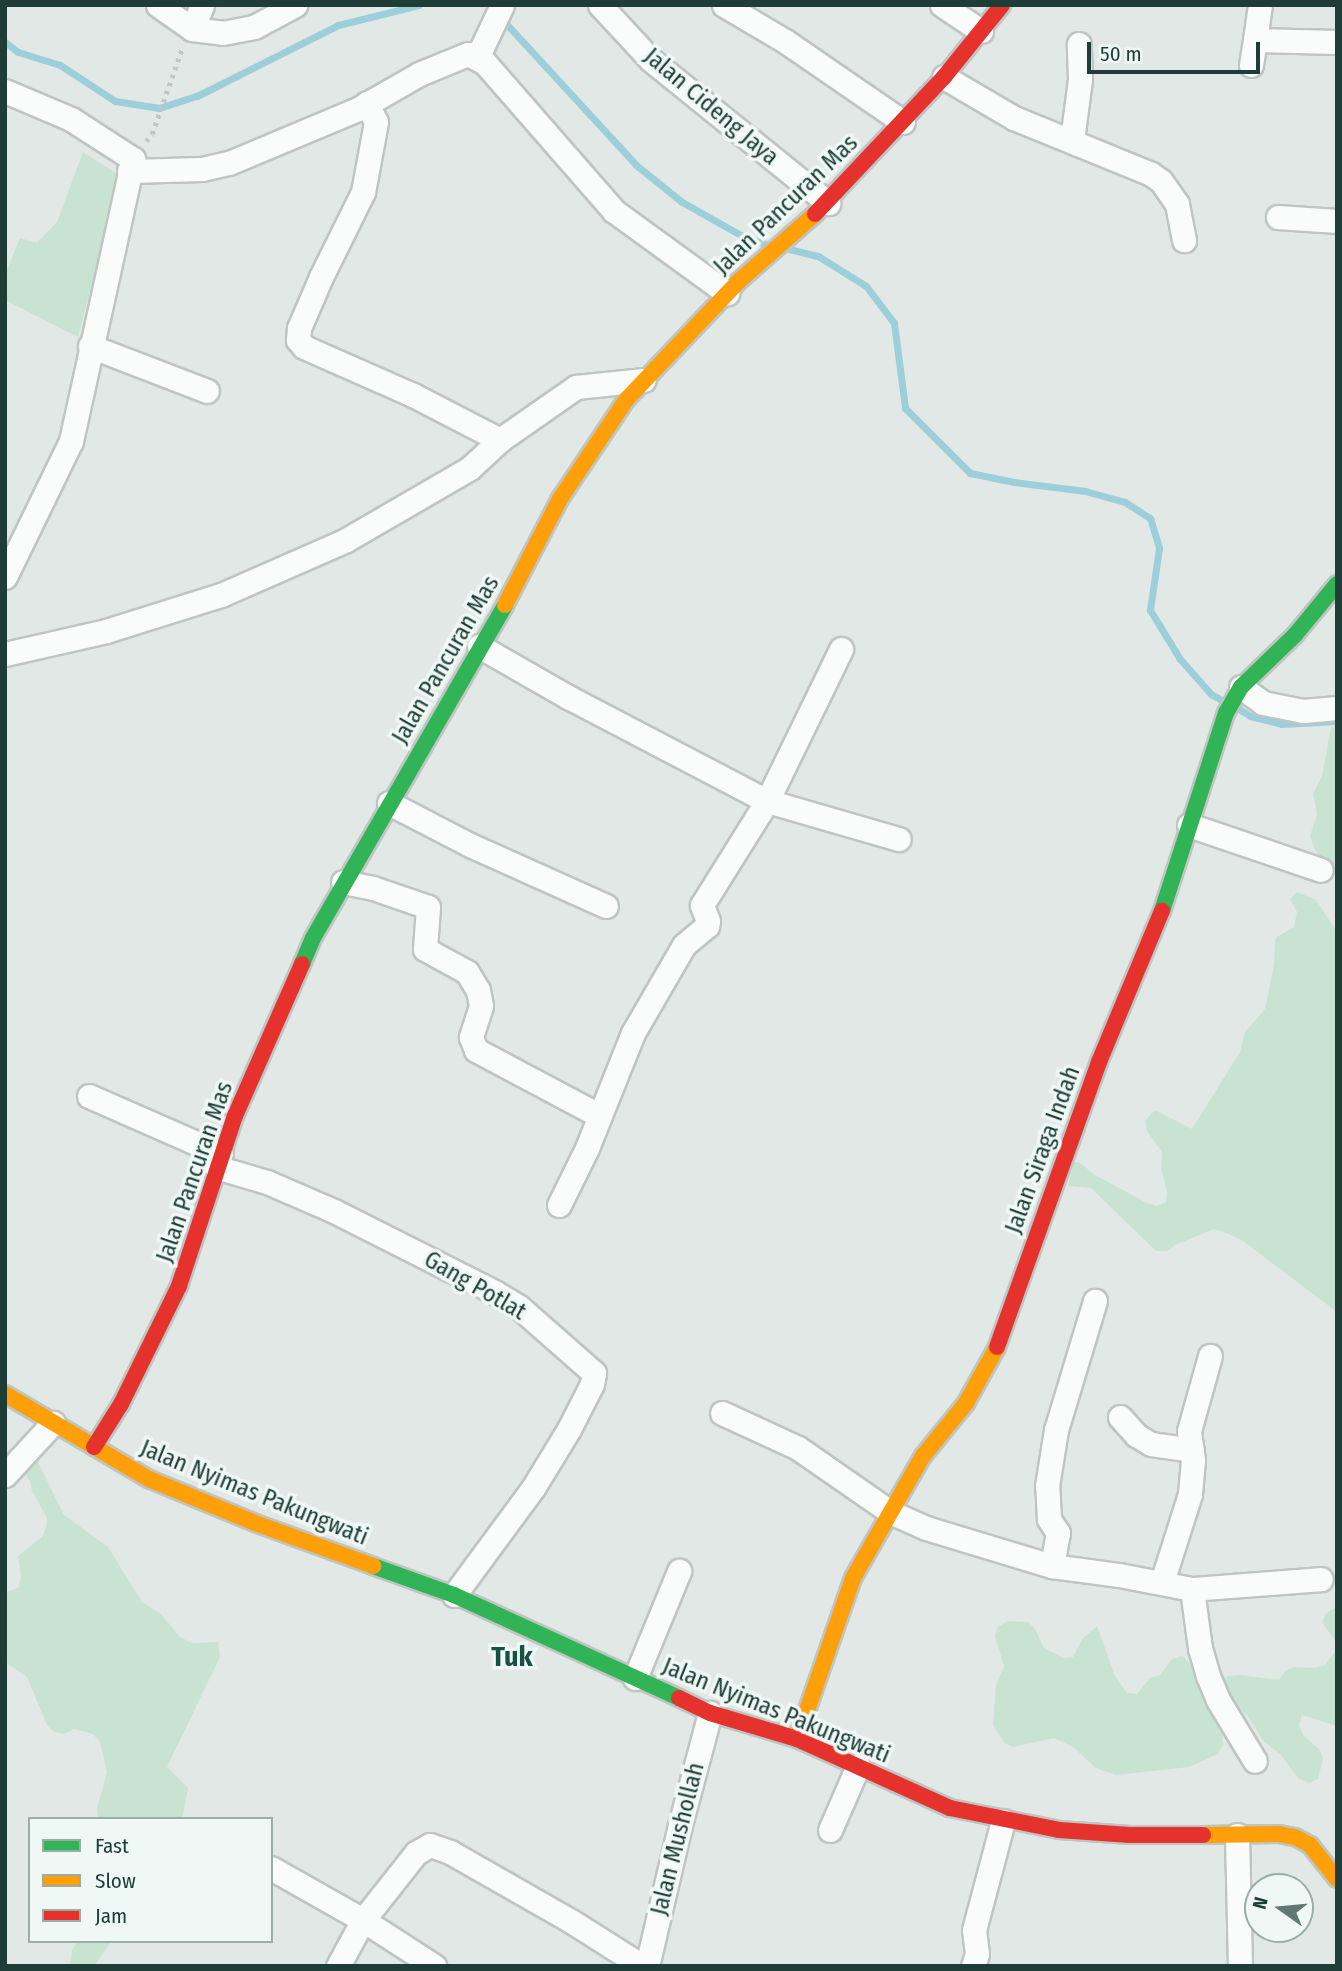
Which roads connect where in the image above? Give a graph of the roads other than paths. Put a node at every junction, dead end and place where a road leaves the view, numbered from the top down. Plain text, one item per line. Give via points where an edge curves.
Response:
1 (158, 5) edge
2 (202, 5) edge
3 (295, 5) edge
4 (502, 5) edge
5 (600, 5) edge
6 (724, 5) edge
7 (942, 5) edge
8 (1002, 5) edge
9 (1260, 5) edge
10 (192, 29) junction
11 (981, 31) junction
12 (1255, 40) junction
13 (1337, 42) edge
14 (1079, 44) dead end
15 (477, 58) junction
16 (1251, 65) dead end
17 (944, 77) junction
18 (5, 91) edge
19 (368, 103) junction
20 (903, 122) junction
21 (1072, 140) junction
22 (129, 171) junction
23 (824, 207) junction
24 (1278, 217) dead end
25 (1337, 221) edge
26 (1184, 240) dead end
27 (727, 293) junction
28 (90, 346) junction
29 (644, 380) junction
30 (207, 391) dead end
31 (500, 440) junction
32 (5, 577) edge
33 (1337, 584) edge
34 (479, 646) junction
35 (841, 649) dead end
36 (5, 654) edge
37 (1239, 689) junction
38 (1337, 708) edge
39 (767, 801) junction
40 (389, 803) junction
41 (1189, 825) junction
42 (899, 839) dead end
43 (1321, 870) dead end
44 (343, 883) junction
45 (606, 906) dead end
46 (89, 1096) dead end
47 (600, 1116) junction
48 (219, 1160) junction
49 (559, 1205) dead end
50 (1095, 1301) dead end
51 (1210, 1356) dead end
52 (5, 1394) edge
53 (722, 1413) dead end
54 (1120, 1418) dead end
55 (53, 1423) junction
56 (94, 1447) junction
57 (1192, 1450) junction
58 (5, 1475) edge
59 (890, 1512) junction
60 (1052, 1566) junction
61 (678, 1571) dead end
62 (1321, 1579) dead end
63 (1162, 1582) junction
64 (1192, 1589) junction
65 (454, 1595) junction
66 (635, 1678) junction
67 (710, 1713) junction
68 (797, 1739) junction
69 (1255, 1761) dead end
70 (858, 1766) junction
71 (1003, 1821) junction
72 (830, 1830) dead end
73 (1237, 1835) junction
74 (273, 1869) edge
75 (1337, 1879) edge
76 (363, 1920) junction
77 (338, 1966) edge
78 (434, 1966) edge
79 (645, 1966) edge
80 (973, 1966) edge
81 (1240, 1966) edge

1 - 10 street
2 - 10 street
3 - 10 street via 238,32
4 - 15 street
5 - 23 street, Jalan Cideng Jaya via 651,60
6 - 20 street
7 - 11 street
8 - 11 street, Jalan Pancuran Mas
9 - 12 street
11 - 17 street, Jalan Pancuran Mas
12 - 13 street
12 - 16 street
14 - 21 street via 1080,79
15 - 19 street via 468,54 454,59
15 - 27 street via 614,211
17 - 20 street, Jalan Pancuran Mas
17 - 21 street via 1014,118
18 - 22 street via 71,119 133,159
19 - 22 street via 229,163 202,169
19 - 31 street via 376,122 363,192 321,276 298,340 304,347
20 - 23 street, Jalan Pancuran Mas
21 - 26 street via 1161,181 1177,204
22 - 28 street
23 - 27 street, Jalan Pancuran Mas
24 - 25 street
27 - 29 street, Jalan Pancuran Mas
28 - 30 street
28 - 32 street via 66,456
29 - 31 street via 576,387
29 - 34 street, Jalan Pancuran Mas via 560,499
31 - 36 street via 470,468 346,540 233,590 106,631
33 - 37 street, Jalan Siraga Indah via 1295,635
34 - 39 street
34 - 40 street, Jalan Pancuran Mas
35 - 39 street
37 - 38 street via 1263,703 1303,711
37 - 41 street, Jalan Siraga Indah via 1226,713
39 - 42 street
39 - 47 street via 702,905 707,926 684,945 633,1032
40 - 44 street, Jalan Pancuran Mas
40 - 45 street
41 - 43 street
41 - 59 street, Jalan Siraga Indah via 1155,934 1099,1062 994,1357 923,1456
44 - 47 street via 428,907 425,948 467,972 478,990 481,1006 471,1037 476,1050
44 - 48 street, Jalan Pancuran Mas via 313,938
46 - 48 street
47 - 49 street
48 - 56 street, Jalan Pancuran Mas via 169,1310
48 - 65 street, Gang Potlat via 334,1211 496,1293 519,1307 594,1373 569,1429 533,1488
50 - 60 street via 1056,1430 1047,1486 1049,1519 1058,1533
51 - 57 street via 1189,1431
52 - 55 street, Jalan Nyimas Pakungwati
53 - 59 street via 799,1448
54 - 57 street via 1151,1444
55 - 56 street, Jalan Nyimas Pakungwati
55 - 58 street
56 - 65 street, Jalan Nyimas Pakungwati via 149,1479 255,1523
57 - 63 street via 1190,1494
59 - 60 street via 926,1528
59 - 68 street, Jalan Siraga Indah via 853,1578
60 - 63 street
61 - 66 street
62 - 64 street
63 - 64 street
64 - 69 street via 1208,1676
65 - 66 street, Jalan Nyimas Pakungwati
66 - 67 street, Jalan Nyimas Pakungwati
67 - 68 street, Jalan Nyimas Pakungwati
67 - 79 street, Jalan Mushollah
68 - 70 street, Jalan Nyimas Pakungwati
70 - 71 street, Jalan Nyimas Pakungwati via 950,1808
70 - 72 street
71 - 73 street, Jalan Nyimas Pakungwati via 1130,1835
71 - 80 street via 974,1930 977,1954
73 - 75 street, Jalan Nyimas Pakungwati via 1295,1837 1310,1845
73 - 81 street
74 - 76 street
76 - 77 street
76 - 78 street
76 - 79 street via 416,1853 430,1845 450,1852

